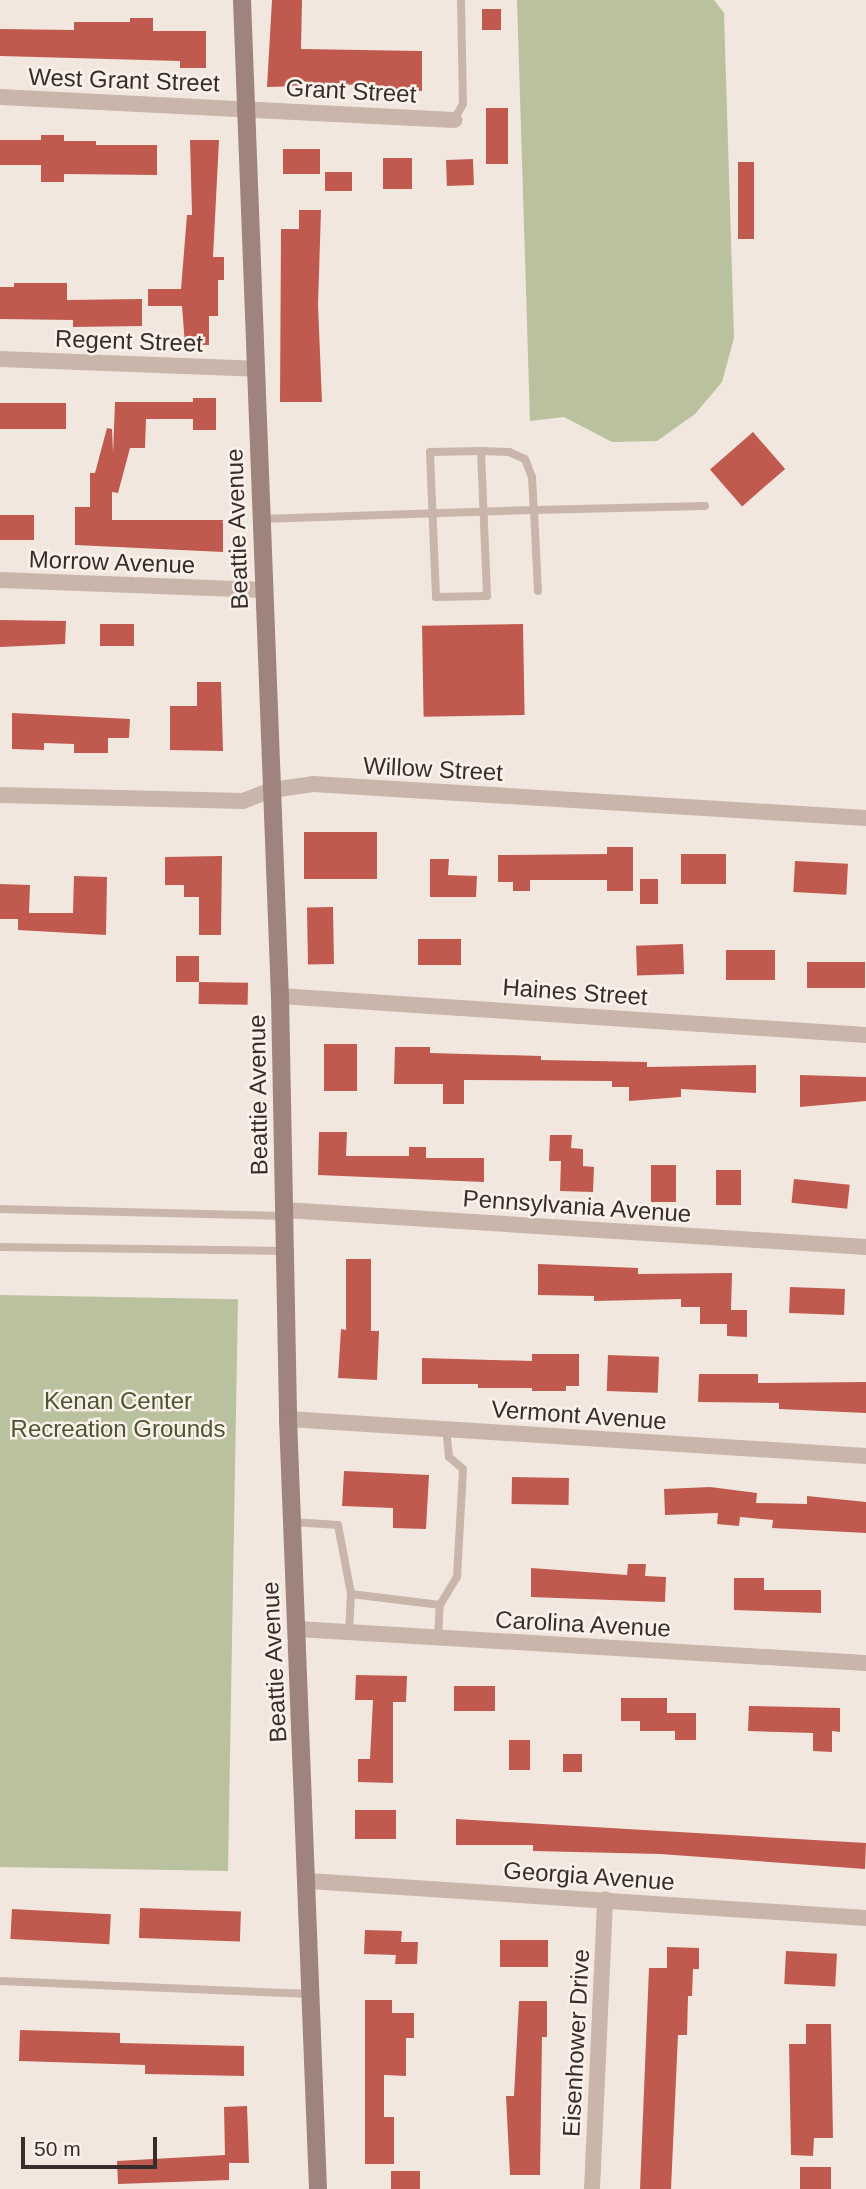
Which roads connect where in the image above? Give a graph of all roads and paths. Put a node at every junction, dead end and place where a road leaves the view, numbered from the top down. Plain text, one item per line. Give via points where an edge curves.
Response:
1 (242, 0) edge
2 (461, 0) edge
3 (0, 97) edge
4 (247, 108) junction
5 (454, 120) joint
6 (0, 359) edge
7 (256, 369) junction
8 (481, 451) junction
9 (705, 506) dead end
10 (534, 510) junction
11 (482, 512) junction
12 (432, 513) junction
13 (261, 519) junction
14 (0, 580) edge
15 (263, 590) junction
16 (538, 592) dead end
17 (272, 790) junction
18 (0, 795) edge
19 (866, 818) edge
20 (280, 996) junction
21 (866, 1035) edge
22 (0, 1209) edge
23 (285, 1213) junction
24 (0, 1247) edge
25 (866, 1247) edge
26 (286, 1251) junction
27 (288, 1419) junction
28 (446, 1429) junction
29 (866, 1456) edge
30 (293, 1522) junction
31 (351, 1594) junction
32 (440, 1605) junction
33 (297, 1629) junction
34 (349, 1632) junction
35 (438, 1638) junction
36 (866, 1663) edge
37 (309, 1881) junction
38 (605, 1899) junction
39 (866, 1918) edge
40 (0, 1982) edge
41 (312, 1994) junction
42 (318, 2189) edge
43 (592, 2189) edge

1 - 4 street, Beattie Avenue
2 - 5 lane via 463,104
3 - 4 street, West Grant Street
4 - 5 street, Grant Street
4 - 7 street, Beattie Avenue
6 - 7 street, Regent Street
7 - 13 street, Beattie Avenue
8 - 10 lane via 509,452 525,459 532,477
8 - 11 lane
8 - 12 lane via 430,452
9 - 10 lane
10 - 11 lane
10 - 16 lane
11 - 12 lane
11 - 12 lane via 487,596 436,597
12 - 13 lane
13 - 15 street, Beattie Avenue
14 - 15 street, Morrow Avenue
15 - 17 street, Beattie Avenue
17 - 18 street, Willow Street via 243,801
17 - 19 street, Willow Street via 313,784
17 - 20 street, Beattie Avenue
20 - 21 street, Haines Street
20 - 23 street, Beattie Avenue
22 - 23 lane
23 - 25 street, Pennsylvania Avenue
23 - 26 street, Beattie Avenue
24 - 26 lane
26 - 27 street, Beattie Avenue
27 - 28 street, Vermont Avenue
27 - 30 street, Beattie Avenue
28 - 29 street, Vermont Avenue
28 - 32 lane via 449,1457 463,1469 457,1577
30 - 31 lane via 338,1525
30 - 33 street, Beattie Avenue
31 - 32 lane
31 - 34 lane
32 - 35 lane
33 - 34 street, Carolina Avenue
33 - 37 street, Beattie Avenue
34 - 35 street, Carolina Avenue
35 - 36 street, Carolina Avenue
37 - 38 street, Georgia Avenue
37 - 41 street, Beattie Avenue
38 - 39 street, Georgia Avenue
38 - 43 street, Eisenhower Drive
40 - 41 lane
41 - 42 street, Beattie Avenue

